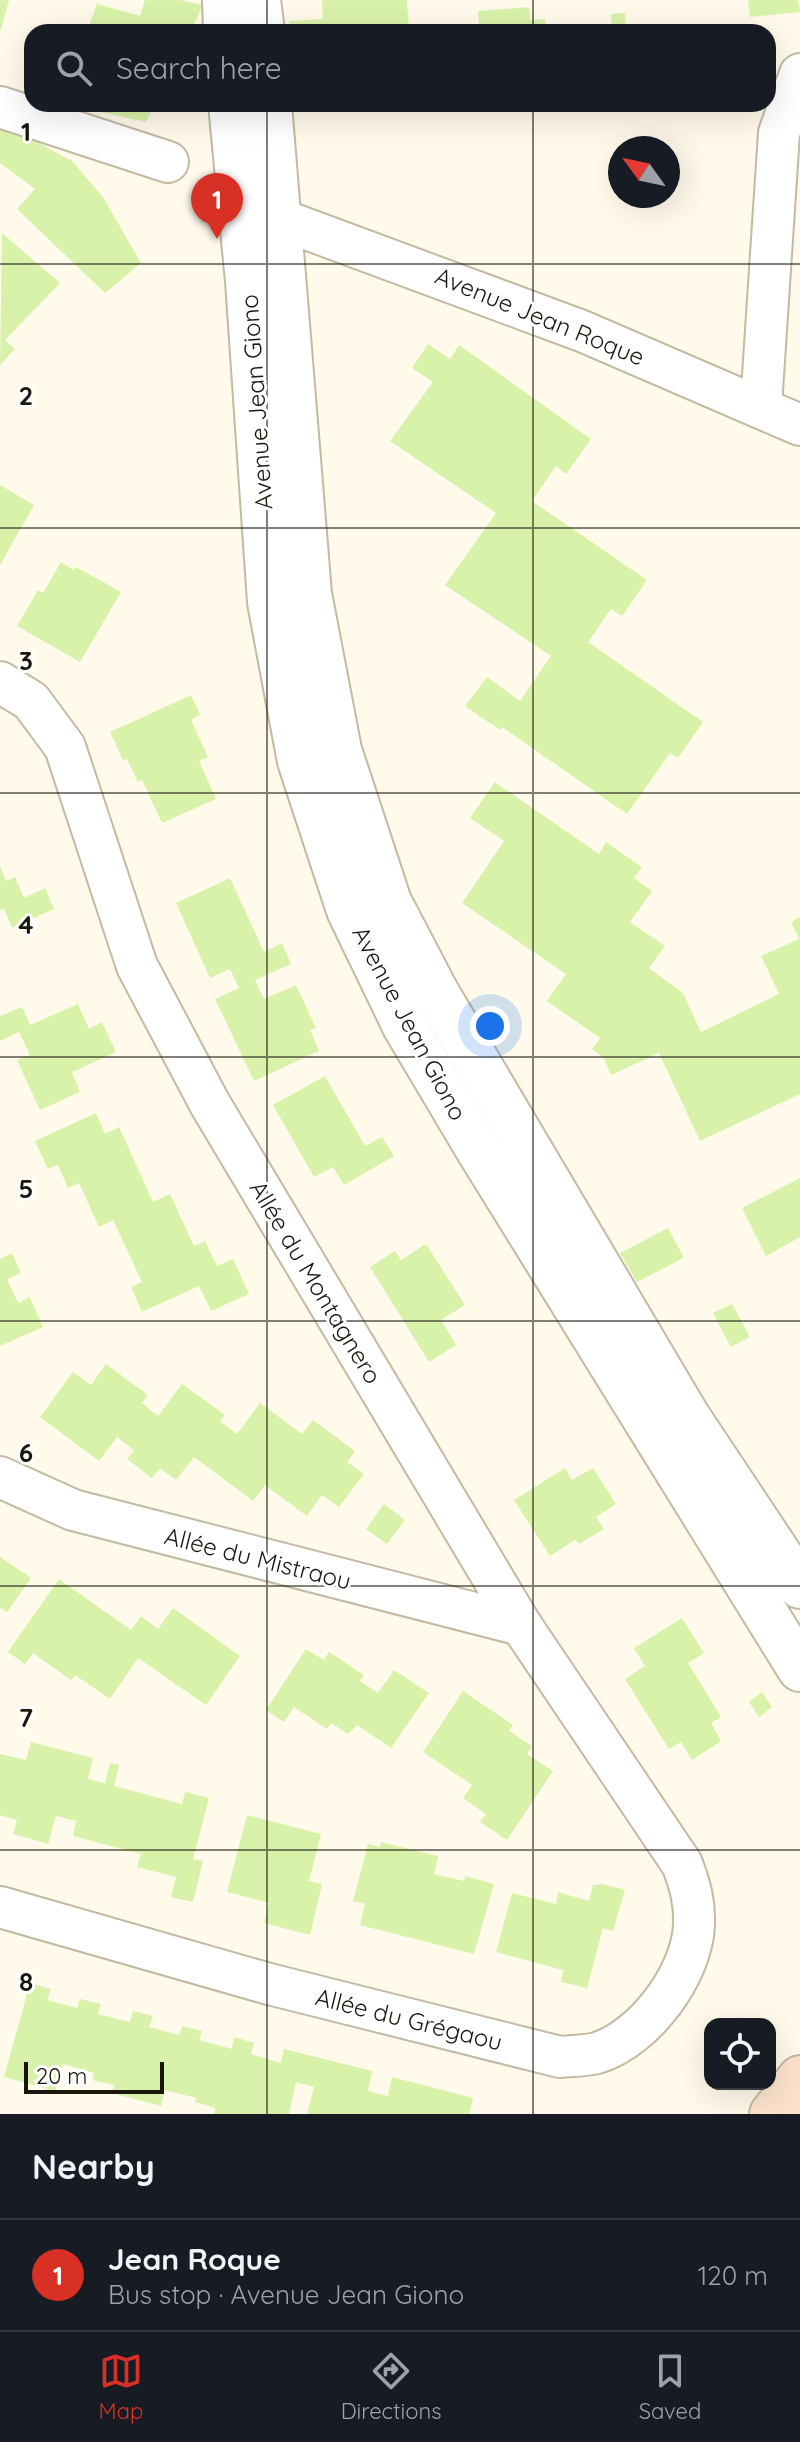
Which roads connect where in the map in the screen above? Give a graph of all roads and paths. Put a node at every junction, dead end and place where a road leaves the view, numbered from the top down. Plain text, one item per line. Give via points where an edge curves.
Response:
1 (225, 0) edge
2 (258, 0) edge
3 (226, 24) edge
4 (261, 24) edge
5 (800, 74) edge
6 (0, 107) edge
7 (232, 112) edge
8 (270, 112) edge
9 (168, 162) dead end
10 (277, 218) junction
11 (761, 406) junction
12 (800, 425) edge
13 (0, 682) edge
14 (0, 1477) edge
15 (800, 1586) edge
16 (521, 1625) junction
17 (800, 1669) edge
18 (682, 1864) joint
19 (0, 1907) edge
20 (800, 2078) edge
21 (772, 2114) edge

1 - 3 street
2 - 4 street
5 - 11 street via 779,133
6 - 9 street
7 - 17 street, Avenue Jean Giono via 270,602 300,761 349,910 405,1026
8 - 10 street, Avenue Jean Giono
10 - 11 street, Avenue Jean Roque via 460,283
10 - 15 street, Avenue Jean Giono via 309,594 339,750 389,902 436,992 687,1416
11 - 12 street, Avenue Jean Roque
13 - 16 street, Allée du Montagnero via 31,701 65,747 137,966 210,1104
14 - 16 street, Allée du Mistraou via 73,1510
16 - 18 street, Allée du Montagnero
18 - 19 street, Allée du Grégaou via 693,1895 694,1929 675,1985 655,2014 631,2033 598,2052 560,2057 269,1984
20 - 21 main road

